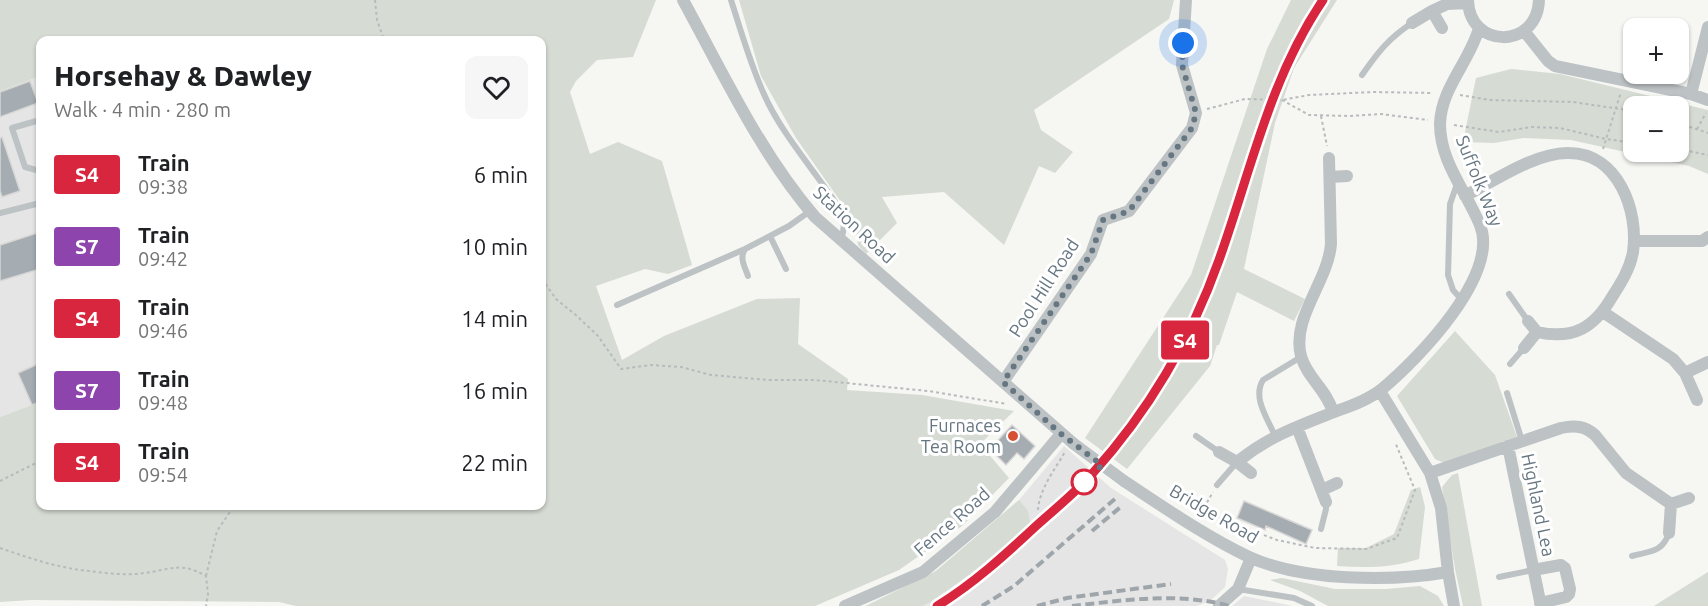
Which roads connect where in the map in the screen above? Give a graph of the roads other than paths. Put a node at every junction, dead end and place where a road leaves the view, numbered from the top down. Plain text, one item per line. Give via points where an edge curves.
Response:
1 (682, 0) edge
2 (731, 0) edge
3 (1186, 0) edge
4 (1539, 0) edge
5 (1468, 1) edge
6 (1432, 11) junction
7 (1412, 23) joint
8 (1708, 27) edge
9 (1442, 28) dead end
10 (1479, 28) junction
11 (1524, 31) junction
12 (1362, 75) dead end
13 (1691, 94) junction
14 (1708, 100) edge
15 (36, 121) edge
16 (1329, 158) road end
17 (36, 171) edge
18 (1347, 176) dead end
19 (1330, 177) junction
20 (1458, 183) junction
21 (1465, 196) junction
22 (36, 203) edge
23 (810, 212) junction
24 (0, 213) edge
25 (770, 236) junction
26 (1708, 237) edge
27 (841, 240) junction
28 (1634, 241) junction
29 (745, 249) junction
30 (786, 269) dead end
31 (748, 276) dead end
32 (1509, 294) dead end
33 (1462, 300) junction
34 (617, 305) dead end
35 (1604, 312) junction
36 (1528, 321) joint
37 (1537, 332) junction
38 (1524, 348) joint
39 (1301, 357) junction
40 (1708, 362) edge
41 (1510, 363) dead end
42 (1685, 373) junction
43 (1003, 382) junction
44 (1380, 390) junction
45 (1507, 393) dead end
46 (1697, 400) dead end
47 (1333, 412) junction
48 (1297, 427) junction
49 (1061, 434) junction
50 (1196, 436) dead end
51 (1275, 436) junction
52 (1522, 442) junction
53 (1508, 446) junction
54 (1219, 452) joint
55 (1237, 462) junction
56 (1251, 473) dead end
57 (1430, 473) junction
58 (1337, 483) dead end
59 (1217, 485) road end
60 (1324, 496) junction
61 (1689, 498) dead end
62 (1671, 504) junction
63 (1321, 529) dead end
64 (1669, 533) joint
65 (1632, 555) dead end
66 (1251, 558) junction
67 (1533, 570) junction
68 (1448, 572) junction
69 (1499, 577) dead end
70 (1238, 589) junction
71 (1227, 604) edge
72 (1540, 604) edge
73 (845, 606) edge
74 (1312, 606) edge
75 (1454, 606) edge

1 - 23 street, Station Road via 753,127
2 - 27 lane via 763,93 845,220
3 - 43 street, Pool Hill Road via 1182,65 1196,113 1192,128 1129,211 1103,220 1091,254
4 - 11 street via 1534,21
5 - 6 street
5 - 10 street via 1472,19
6 - 7 street
6 - 9 street
7 - 12 lane via 1381,47
8 - 13 street
10 - 11 street via 1498,37
10 - 20 street, Suffolk Way via 1448,93 1440,123 1445,155
11 - 13 street via 1555,66
13 - 14 street
15 - 17 lane via 12,128 25,167
16 - 19 street
18 - 19 street
19 - 39 street via 1330,258 1301,327
20 - 21 street, Suffolk Way
20 - 33 lane via 1450,204 1448,275
21 - 28 street via 1555,154 1581,154 1599,162 1625,194
21 - 33 street, Suffolk Way via 1481,227 1483,246 1480,267
22 - 24 lane
23 - 25 lane
23 - 27 street, Station Road
25 - 29 lane
25 - 30 lane
26 - 28 street
27 - 43 street, Station Road
28 - 35 street via 1629,267
29 - 31 lane via 742,254
29 - 34 lane
32 - 36 lane
33 - 44 street, Suffolk Way via 1420,351
35 - 37 street via 1570,333 1554,336
35 - 42 street via 1673,359
36 - 37 street
37 - 38 street
38 - 41 lane
39 - 47 street
39 - 51 lane via 1263,380 1260,386 1259,398
40 - 42 street
42 - 46 street
43 - 49 street, Bridge Road
44 - 47 street, Suffolk Way
44 - 57 street
45 - 52 lane
47 - 48 street, Suffolk Way
48 - 51 street, Suffolk Way
48 - 60 street
49 - 66 street, Bridge Road, bridge via 1124,481
49 - 73 street, Fence Road via 995,512 923,572
50 - 54 lane
51 - 55 street, Suffolk Way
52 - 53 street
52 - 62 street via 1568,427 1584,428 1595,435 1626,473
53 - 57 street
53 - 67 street, Highland Lea
54 - 55 street
55 - 56 street
55 - 59 lane
57 - 68 street via 1441,508
58 - 60 street
60 - 63 lane via 1326,509
61 - 62 street
62 - 64 street
64 - 65 lane via 1660,549
66 - 68 street, Bridge Road via 1335,576
66 - 70 street
67 - 69 lane
67 - 72 street, Highland Lea
67 - 72 street, Highland Lea via 1561,565 1570,589 1566,597
68 - 75 street
70 - 71 street
70 - 74 lane via 1294,598

